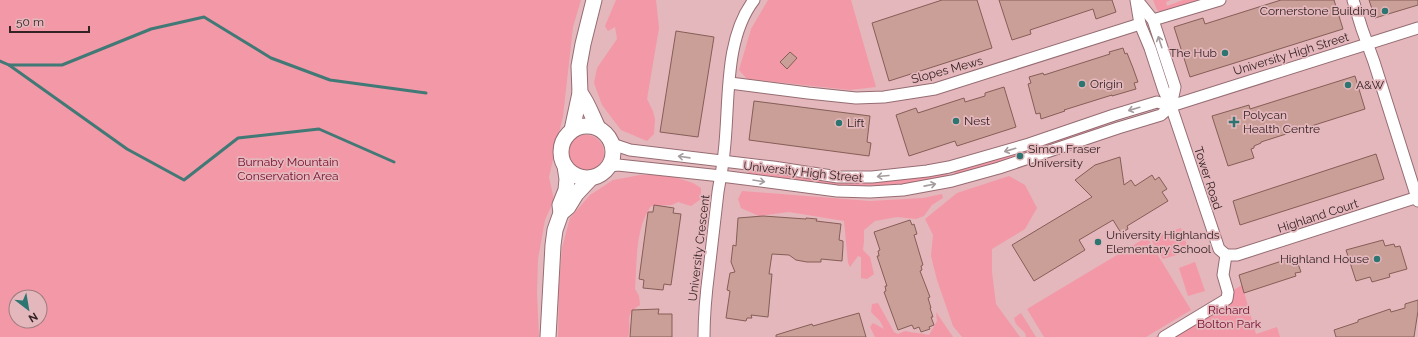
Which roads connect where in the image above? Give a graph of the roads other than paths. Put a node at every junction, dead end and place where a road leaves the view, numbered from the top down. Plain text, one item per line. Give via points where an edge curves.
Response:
1 (594, 0) edge
2 (754, 0) edge
3 (1137, 0) edge
4 (1220, 0) edge
5 (1353, 0) edge
6 (1153, 20) junction
7 (1140, 24) junction
8 (1418, 28) edge
9 (1368, 44) junction
10 (730, 83) junction
11 (580, 93) junction
12 (1171, 106) junction
13 (598, 128) junction
14 (572, 130) junction
15 (612, 144) junction
16 (723, 162) junction
17 (565, 166) junction
18 (610, 166) junction
19 (721, 176) junction
20 (591, 178) junction
21 (1418, 198) edge
22 (561, 213) junction
23 (1226, 255) junction
24 (548, 337) edge
25 (704, 337) edge
26 (1164, 337) edge

1 - 11 street via 582,44 579,66
2 - 10 street, University Crescent via 739,31
3 - 6 street, Tower Road
3 - 7 street, Tower Road
4 - 6 street
5 - 9 street
12 -> 6 street, Tower Road via 1175,88
7 - 10 street, Slopes Mews via 934,89 884,97 856,98
7 - 12 street, Tower Road
8 - 9 street, University High Street
9 - 12 street, University High Street
9 - 21 street
10 - 16 street, University Crescent
11 - 13 street via 585,98
11 - 14 street
12 -> 16 street, University High Street via 1157,102 1028,144 928,171 872,177 838,177
19 -> 12 street, University High Street via 838,191 903,190 952,181 1000,168 1161,115
12 - 23 street, Tower Road via 1219,249
13 - 14 street via 589,126
13 - 15 street
14 - 17 street via 562,144 562,159
16 -> 15 street, University High Street via 630,150
15 - 18 street via 614,152
16 - 19 street, University Crescent
17 - 20 street via 576,176
17 - 22 street via 567,179 560,205
18 - 19 street, University High Street
18 - 20 street via 599,176
19 - 25 street, University Crescent via 705,304
20 - 22 street
21 - 23 street, Highland Court via 1237,255
22 - 24 street via 553,244
23 - 26 street via 1222,275 1228,292 1227,299

